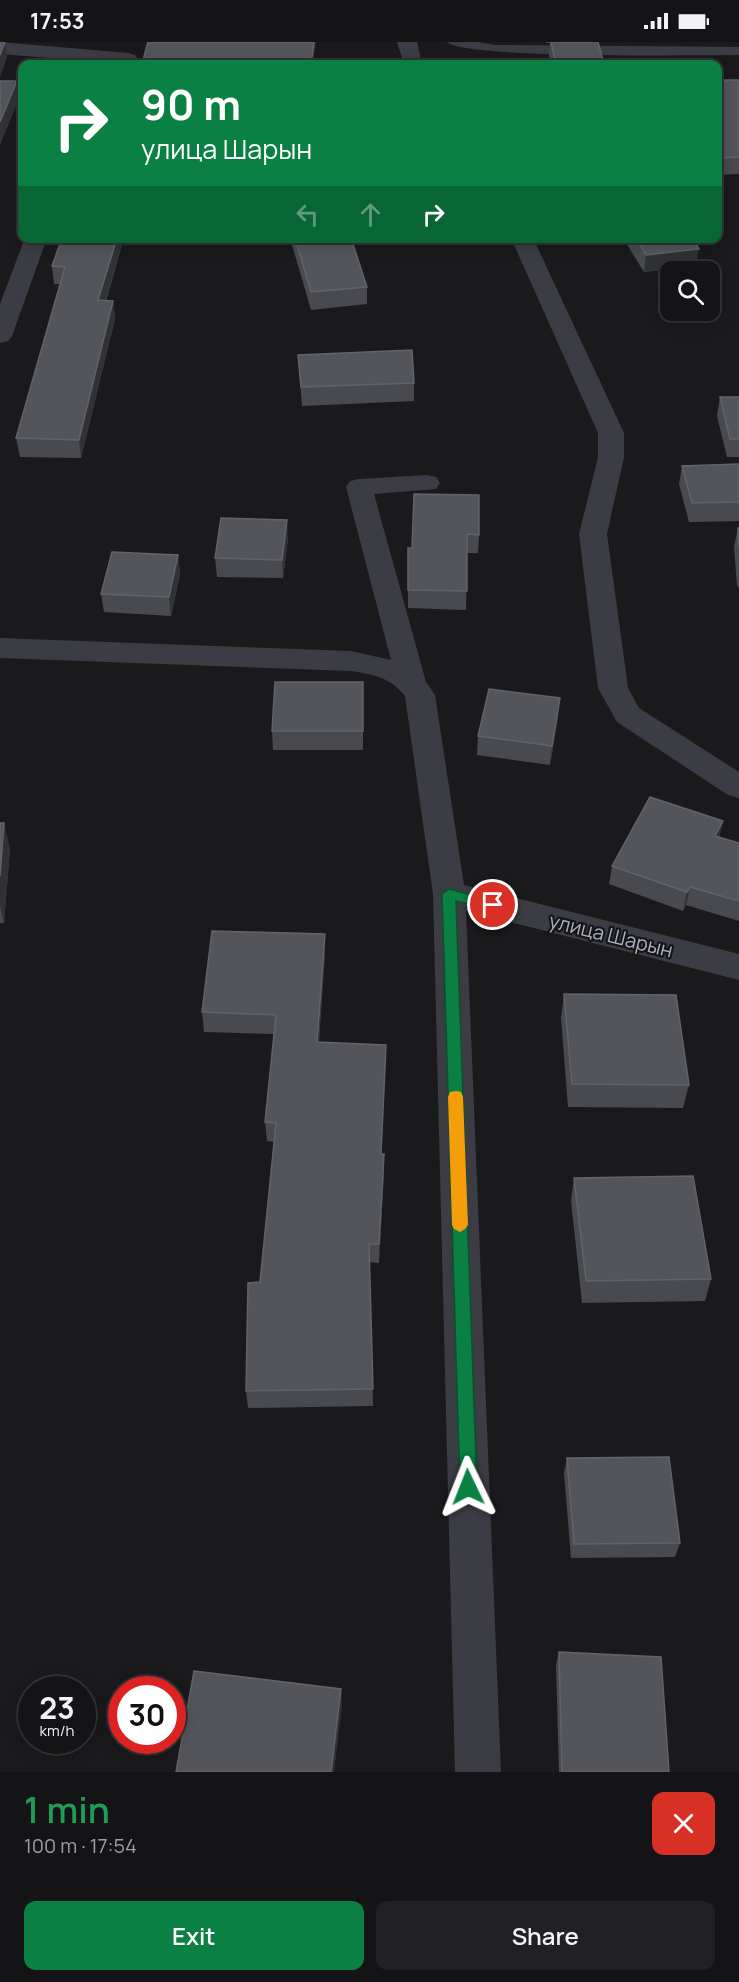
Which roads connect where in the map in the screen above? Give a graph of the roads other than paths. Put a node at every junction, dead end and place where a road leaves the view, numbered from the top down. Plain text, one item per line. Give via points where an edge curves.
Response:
1 (406, 42) edge
2 (454, 42) edge
3 (519, 42) edge
4 (0, 48) edge
5 (542, 50) junction
6 (739, 51) edge
7 (129, 55) edge
8 (412, 60) edge
9 (34, 243) edge
10 (524, 243) edge
11 (0, 336) edge
12 (428, 483) dead end
13 (0, 648) edge
14 (412, 682) junction
15 (739, 787) edge
16 (449, 894) junction
17 (739, 967) edge
18 (478, 1772) edge

1 - 8 street
2 - 5 lane via 495,49
3 - 5 lane
4 - 7 street
5 - 6 lane
9 - 11 street
10 - 15 street via 611,433 611,457 593,534 613,688 628,715
12 - 14 street via 359,487
13 - 14 street via 351,661 373,664
14 - 16 street via 420,695
16 - 17 street, улица Шарын
16 - 18 street

